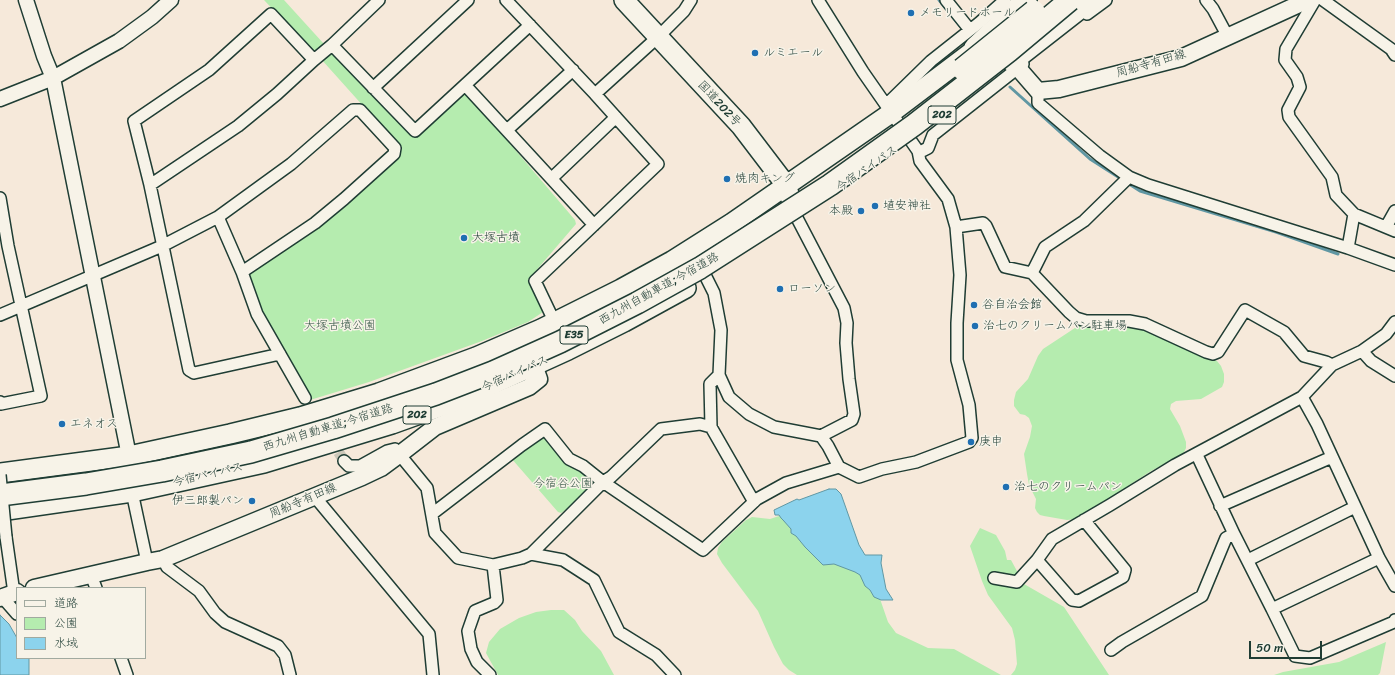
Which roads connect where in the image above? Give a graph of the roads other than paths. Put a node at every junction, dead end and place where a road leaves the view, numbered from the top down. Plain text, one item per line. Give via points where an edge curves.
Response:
1 (26, 0) edge
2 (171, 0) edge
3 (379, 0) edge
4 (468, 0) edge
5 (506, 0) edge
6 (624, 0) edge
7 (691, 0) edge
8 (818, 0) edge
9 (946, 0) edge
10 (1005, 0) edge
11 (1026, 0) edge
12 (1036, 0) edge
13 (1048, 0) edge
14 (1070, 0) edge
15 (1079, 0) edge
16 (1090, 0) edge
17 (1106, 0) edge
18 (1206, 0) edge
19 (1308, 0) edge
20 (1315, 0) edge
21 (1323, 0) edge
22 (530, 25) junction
23 (970, 30) junction
24 (659, 36) junction
25 (1228, 37) junction
26 (332, 45) junction
27 (1395, 55) edge
28 (967, 56) junction
29 (314, 60) junction
30 (1014, 66) junction
31 (573, 70) junction
32 (53, 78) junction
33 (465, 85) junction
34 (373, 88) junction
35 (1038, 91) junction
36 (595, 94) junction
37 (0, 99) edge
38 (888, 109) junction
39 (616, 117) junction
40 (507, 130) junction
41 (914, 145) junction
42 (1129, 177) junction
43 (552, 178) junction
44 (150, 185) junction
45 (786, 185) junction
46 (0, 198) edge
47 (1395, 211) edge
48 (1354, 214) junction
49 (218, 217) junction
50 (797, 218) junction
51 (594, 225) junction
52 (956, 227) junction
53 (1390, 229) edge
54 (162, 246) junction
55 (4, 247) edge
56 (1348, 248) junction
57 (1395, 265) edge
58 (242, 272) junction
59 (1032, 273) junction
60 (92, 275) junction
61 (706, 277) junction
62 (21, 305) junction
63 (0, 315) edge
64 (1395, 322) edge
65 (555, 323) junction
66 (1362, 351) junction
67 (280, 354) junction
68 (534, 365) junction
69 (1332, 365) junction
70 (720, 375) junction
71 (1395, 376) edge
72 (1302, 397) junction
73 (305, 398) dead end
74 (0, 402) edge
75 (711, 428) junction
76 (821, 436) junction
77 (400, 454) junction
78 (1196, 455) junction
79 (128, 456) junction
80 (1332, 457) junction
81 (344, 461) dead end
82 (839, 467) junction
83 (0, 474) edge
84 (0, 481) edge
85 (603, 482) junction
86 (132, 492) junction
87 (0, 495) edge
88 (315, 496) junction
89 (754, 502) junction
90 (1220, 506) junction
91 (1355, 507) junction
92 (0, 511) edge
93 (432, 514) junction
94 (1084, 520) junction
95 (1234, 534) junction
96 (531, 554) junction
97 (1379, 558) junction
98 (163, 559) junction
99 (1037, 560) junction
100 (1248, 560) junction
101 (147, 562) junction
102 (493, 565) junction
103 (994, 578) dead end
104 (94, 582) edge
105 (1395, 586) edge
106 (44, 587) edge
107 (8, 595) edge
108 (1272, 609) junction
109 (16, 612) edge
110 (1395, 620) edge
111 (1111, 650) dead end
112 (121, 659) edge
113 (127, 675) edge
114 (290, 675) edge
115 (433, 675) edge
116 (490, 675) edge
117 (675, 675) edge

1 - 32 street
2 - 32 street via 119,41
3 - 26 street
4 - 34 street
5 - 22 street
6 - 24 highway, 国道202号
7 - 24 street via 684,11
8 - 38 street
9 - 23 street
10 - 23 street
11 - 28 highway
12 - 28 highway, 202
13 - 84 highway, 西九州自動車道;今宿道路 / E35, bridge via 907,112 824,173 709,246 555,331 433,382 327,418 148,460
14 - 87 highway, 西九州自動車道;今宿道路 / E35, bridge via 914,125 830,185 700,268 560,342 436,394 251,452 147,474
15 - 30 highway, 今宿バイパス / 202
16 - 30 highway
17 - 30 street
18 - 25 street
19 - 25 main road, 周船寺有田線
20 - 48 street via 1286,50 1285,60 1297,77 1300,87 1288,110 1289,117 1332,177 1336,195
21 - 27 street via 1391,49
22 - 31 street
22 - 33 street
23 - 38 street via 931,61
24 - 36 street
24 - 45 highway, 国道202号 via 699,83 741,126
25 - 35 main road, 周船寺有田線 via 1181,58 1059,89
26 - 29 street
26 - 34 street
28 - 38 highway, 202
29 - 44 street via 238,126
29 - 44 street via 271,14 209,70 134,121
30 - 35 main road
30 - 41 highway, 今宿バイパス / 202
31 - 36 street
31 - 40 street
32 - 37 street
32 - 60 street
33 - 34 street via 415,131
33 - 40 street
35 - 42 street via 1038,103 1100,156
36 - 39 street
38 - 41 street
38 - 45 highway, 202
39 - 43 street
39 - 51 street via 658,164
40 - 43 street
41 - 50 highway, 今宿バイパス / 202
41 - 52 street via 920,161 948,199
42 - 56 street
42 - 59 street via 1084,221 1045,247
43 - 51 street
44 - 54 street
45 - 50 highway, 国道202号
45 - 65 highway, 202 via 672,262
46 - 55 street
47 - 53 street
48 - 53 street
48 - 56 street
49 - 54 street
49 - 58 street
49 - 58 street via 291,164 353,110 360,110 395,148 394,154 344,200
50 - 61 highway, 今宿バイパス / 202
50 - 76 street via 844,308 847,323 846,343 854,414 852,420
51 - 65 street via 535,281
52 - 59 street via 984,223 1004,267
52 - 82 street via 960,274 957,360 969,405 972,438 969,442 916,462 859,477
54 - 60 street
54 - 67 street via 189,370 194,373
55 - 62 street
56 - 57 street
58 - 67 street via 257,314
59 - 69 street via 1076,318 1086,321 1129,321 1146,324 1213,354 1218,352 1244,310 1284,332 1304,356
60 - 62 street
60 - 79 street
61 - 68 highway, 今宿バイパス / 202 via 624,322
61 - 70 street via 714,293 721,330
62 - 63 street
62 - 74 street via 41,396 1,404
64 - 66 street via 1386,334
65 - 79 highway, 202 via 476,357 379,393 300,417
66 - 69 street
66 - 71 street via 1371,361
67 - 73 street
68 - 77 main road, 周船寺有田線 via 539,379 529,387 434,427
68 - 86 highway, 今宿バイパス / 202 via 456,401 392,424 264,463
69 - 72 street
70 - 75 street via 710,384
70 - 76 street via 730,397 749,414 774,427
72 - 78 street
72 - 80 street
75 - 85 street via 700,424 661,429
75 - 89 street
76 - 82 street
77 - 81 street via 395,449 387,451 360,466 349,466
77 - 88 main road, 周船寺有田線 via 380,468
77 - 93 street via 426,488
78 - 90 street
78 - 94 street
79 - 83 highway, 202
79 - 86 street
80 - 90 street
80 - 91 street
82 - 89 street via 786,483
83 - 107 street, bridge
85 - 89 street via 703,550
85 - 93 street via 584,466 569,460 545,429
85 - 96 street
86 - 92 highway, 今宿バイパス / 202
86 - 101 street
88 - 98 main road, 周船寺有田線
88 - 115 street via 429,634
90 - 95 street
91 - 97 street
91 - 100 street
93 - 102 street via 435,533 458,558
94 - 99 street via 1052,538
94 - 99 street via 1125,570 1123,577 1079,601 1072,600
95 - 100 street
95 - 111 street via 1226,538 1202,596
96 - 102 street
96 - 117 street via 563,560 594,580 619,632 656,655
97 - 105 street
97 - 108 street
98 - 101 main road, 周船寺有田線
98 - 114 street via 167,567 198,591 225,622 278,646 285,655
99 - 103 street via 1017,582
100 - 108 street
101 - 104 main road, 周船寺有田線
102 - 116 street via 496,600 475,611 468,631 471,649 477,662
104 - 106 main road, 周船寺有田線
107 - 109 street
108 - 110 street via 1295,656 1310,658
112 - 113 street

